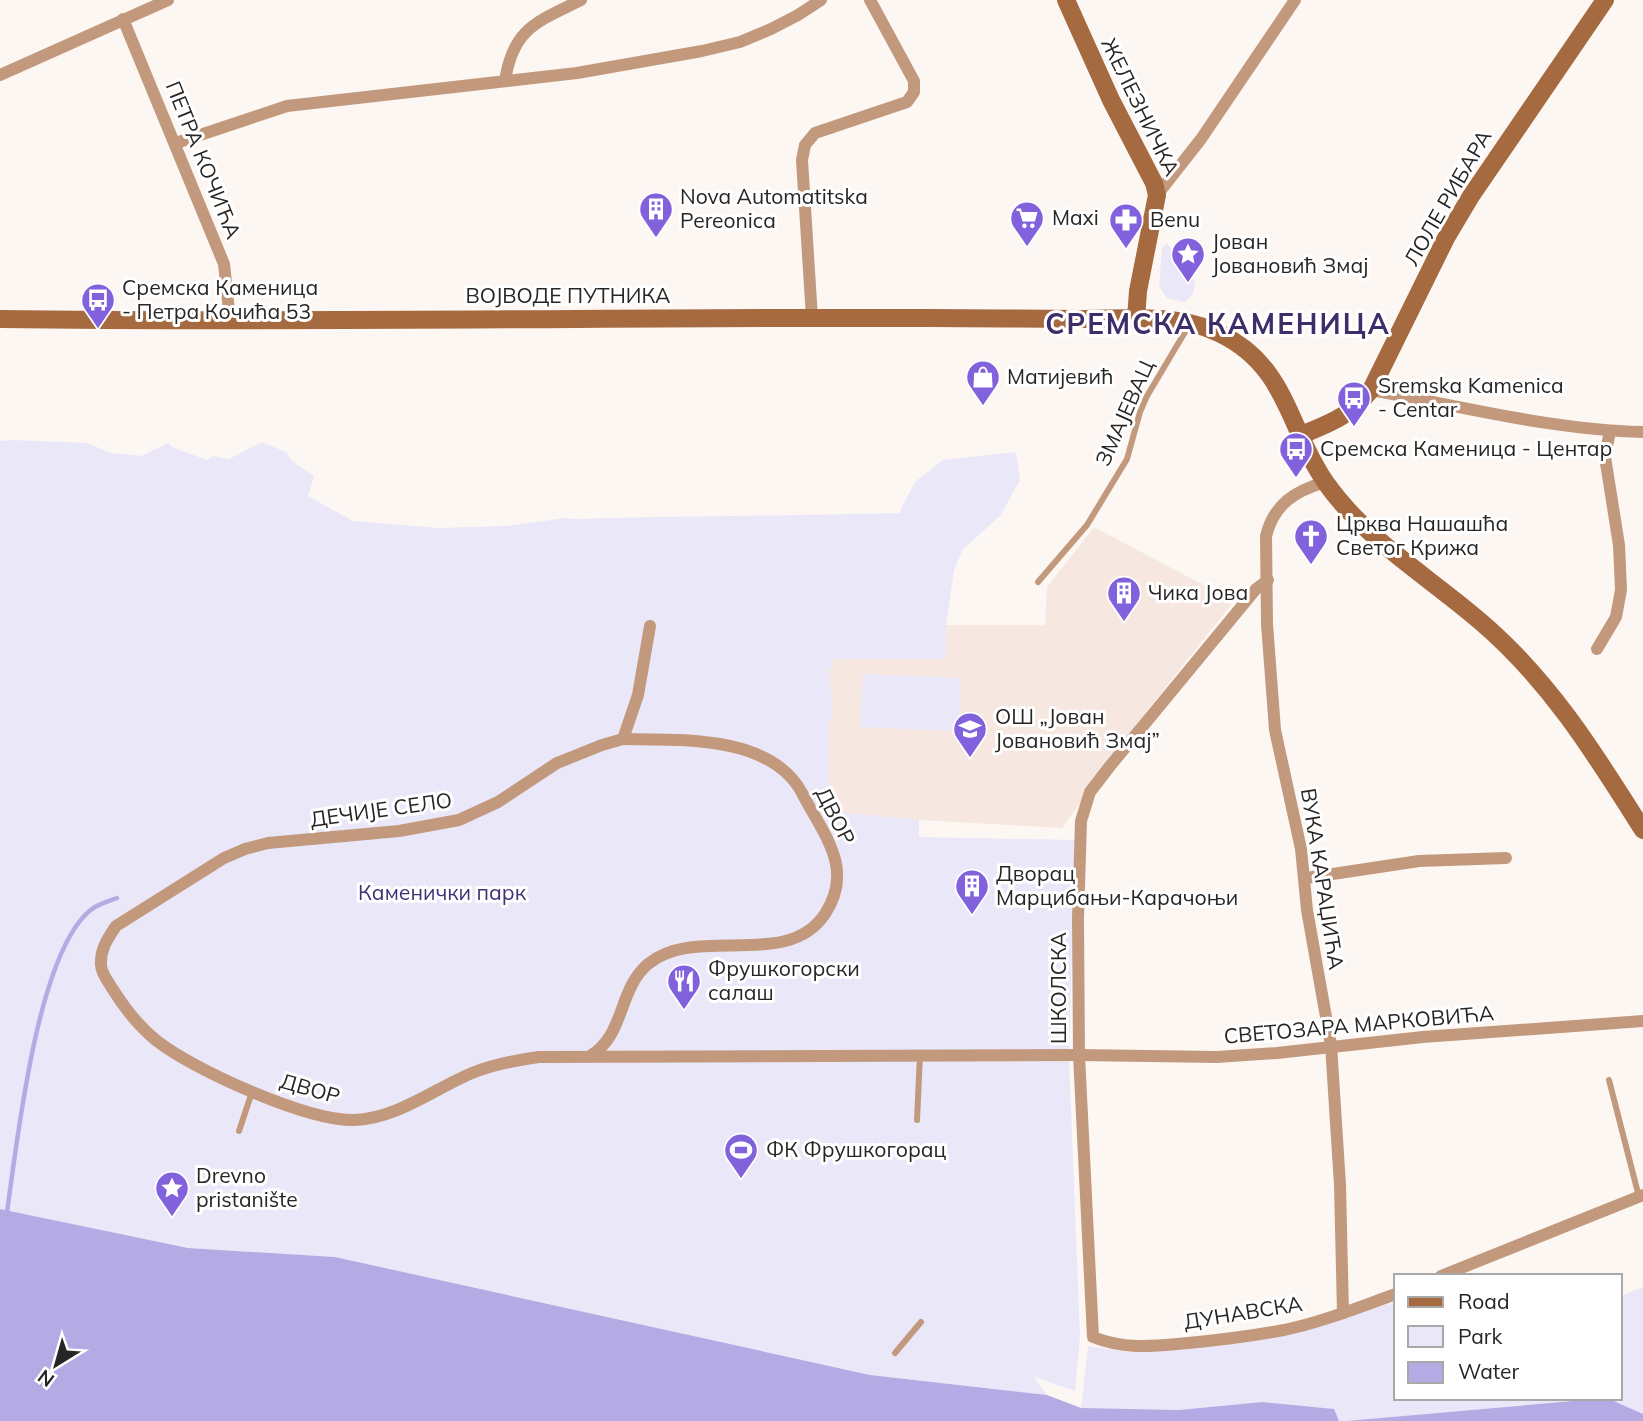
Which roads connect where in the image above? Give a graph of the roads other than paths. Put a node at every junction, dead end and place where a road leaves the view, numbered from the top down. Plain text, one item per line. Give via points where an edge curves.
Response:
1 (168, 0) edge
2 (581, 0) edge
3 (821, 0) edge
4 (870, 0) edge
5 (1066, 0) edge
6 (1295, 0) edge
7 (1605, 0) edge
8 (123, 19) junction
9 (0, 75) edge
10 (505, 81) junction
11 (176, 144) junction
12 (1157, 195) junction
13 (812, 318) junction
14 (0, 319) edge
15 (1136, 319) junction
16 (230, 320) junction
17 (1191, 323) junction
18 (1371, 390) junction
19 (1610, 431) junction
20 (1643, 432) edge
21 (1299, 436) junction
22 (1325, 482) junction
23 (1268, 580) junction
24 (1038, 582) dead end
25 (650, 625) dead end
26 (1597, 649) dead end
27 (623, 739) junction
28 (1643, 830) edge
29 (1506, 858) dead end
30 (1306, 878) junction
31 (101, 967) joint
32 (1643, 1021) edge
33 (1331, 1045) junction
34 (920, 1055) junction
35 (1079, 1055) junction
36 (589, 1056) junction
37 (1609, 1080) dead end
38 (252, 1092) junction
39 (917, 1121) dead end
40 (239, 1131) dead end
41 (1641, 1196) edge
42 (1446, 1274) edge
43 (1394, 1295) edge
44 (1343, 1313) junction
45 (921, 1322) dead end
46 (1093, 1337) joint
47 (895, 1353) dead end

1 - 8 street
2 - 10 street via 520,37 510,53
3 - 10 street via 740,42 657,60
4 - 13 street via 915,89 907,102 815,133 805,145 802,160
5 - 12 main road, ЖЕЛЕЗНИЧКА
6 - 12 street via 1201,139
7 - 18 main road, ЛОЛЕ РИБАРА via 1471,196
8 - 9 street
8 - 11 street, ПЕТРА КОЧИЋА
10 - 11 street via 287,106
11 - 16 street, ПЕТРА КОЧИЋА via 225,264
12 - 15 main road
13 - 15 main road, ВОЈВОДЕ ПУТНИКА
13 - 16 main road, ВОЈВОДЕ ПУТНИКА
14 - 16 main road, ВОЈВОДЕ ПУТНИКА
15 - 17 main road, ВОЈВОДЕ ПУТНИКА
17 - 21 main road, ВОЈВОДЕ ПУТНИКА via 1227,337 1257,358 1278,387
17 - 24 lane, ЗМАЈЕВАЦ via 1154,381 1127,459 1087,525
18 - 19 street
18 - 21 main road, ЛОЛЕ РИБАРА via 1338,420
19 - 20 street
19 - 26 street via 1605,457 1621,590 1616,617
21 - 22 main road, ВОЈВОДЕ ПУТНИКА
22 - 23 street, ВУКА КАРАЏИЋА via 1291,496 1274,514 1266,536
22 - 28 main road, ВОЈВОДЕ ПУТНИКА via 1369,533 1481,622 1551,693
23 - 30 street, ВУКА КАРАЏИЋА via 1275,730
23 - 35 street, ШКОЛСКА via 1090,792 1081,821
25 - 27 street via 639,695
27 - 31 street, ДЕЧИЈЕ СЕЛО via 557,763 498,802 459,820 268,844 224,858 116,926 104,943
27 - 36 street, ДВОР via 735,747 777,764 799,787 829,841 838,887 817,925 800,936 752,945 684,948 648,964 629,990 610,1039
29 - 30 street via 1419,861
30 - 33 street, ВУКА КАРАЏИЋА via 1307,910
31 - 38 street, ДВОР via 135,1021 159,1042
32 - 33 street, СВЕТОЗАРА МАРКОВИЋА
33 - 35 street, СВЕТОЗАРА МАРКОВИЋА via 1217,1057
33 - 44 street, ВУКА КАРАЏИЋА
34 - 35 street, ДВОР
34 - 36 street, ДВОР
34 - 39 lane
35 - 46 street, ШКОЛСКА
36 - 38 street, ДВОР via 504,1062 378,1117 337,1119
37 - 41 lane
38 - 40 lane
41 - 42 street
43 - 44 street, ДУНАВСКА
44 - 46 street, ДУНАВСКА via 1285,1329 1137,1348
45 - 47 lane

